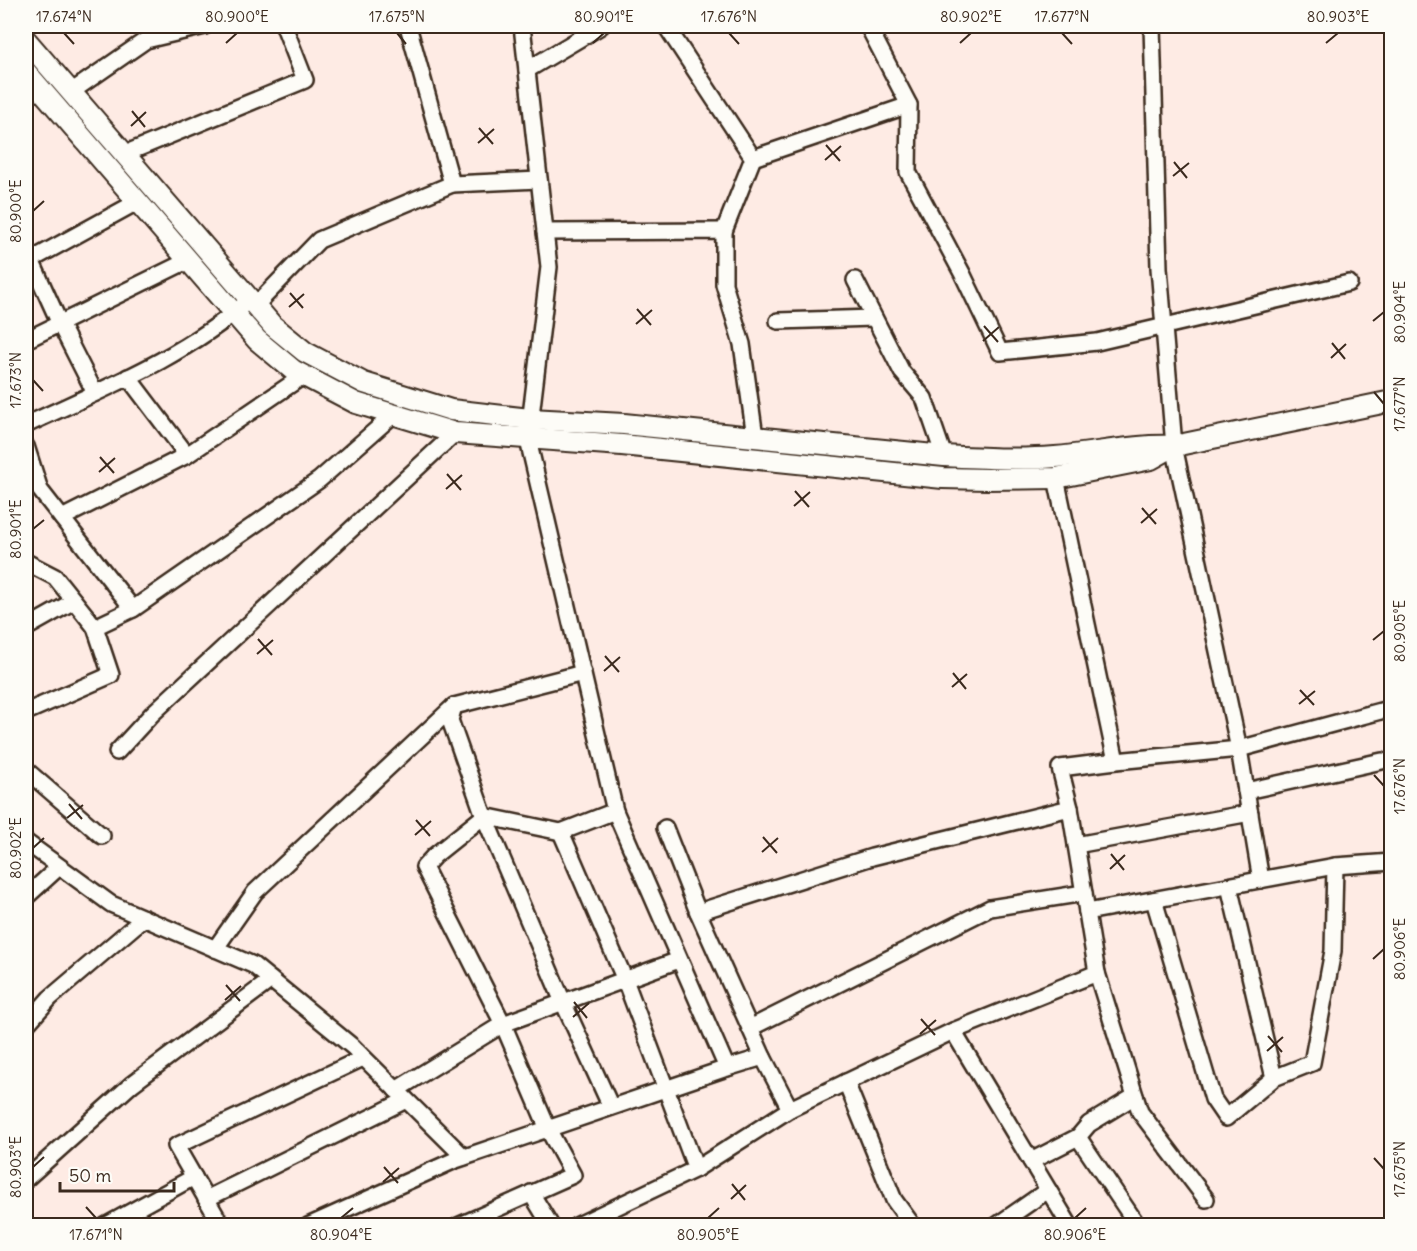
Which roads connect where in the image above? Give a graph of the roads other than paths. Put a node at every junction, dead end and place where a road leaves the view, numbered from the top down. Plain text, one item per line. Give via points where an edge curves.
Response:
1 (204, 26) edge
2 (284, 26) edge
3 (408, 26) edge
4 (522, 26) edge
5 (601, 26) edge
6 (666, 26) edge
7 (868, 26) edge
8 (1152, 26) edge
9 (26, 40) edge
10 (44, 60) junction
11 (527, 70) junction
12 (26, 74) edge
13 (70, 92) junction
14 (909, 105) junction
15 (124, 154) junction
16 (753, 158) junction
17 (539, 180) junction
18 (452, 184) junction
19 (137, 202) junction
20 (723, 231) junction
21 (545, 232) junction
22 (27, 259) edge
23 (187, 261) junction
24 (855, 280) dead end
25 (1348, 283) dead end
26 (252, 303) junction
27 (233, 314) junction
28 (874, 318) junction
29 (778, 321) dead end
30 (60, 324) junction
31 (1164, 327) junction
32 (26, 340) edge
33 (303, 376) junction
34 (128, 377) junction
35 (95, 393) junction
36 (1391, 403) edge
37 (393, 415) junction
38 (530, 419) junction
39 (624, 424) junction
40 (26, 425) edge
41 (455, 433) junction
42 (755, 437) junction
43 (528, 440) junction
44 (622, 445) junction
45 (26, 446) edge
46 (1174, 446) junction
47 (187, 455) junction
48 (944, 456) junction
49 (1056, 478) junction
50 (62, 518) junction
51 (26, 562) edge
52 (74, 601) junction
53 (133, 609) junction
54 (95, 627) junction
55 (26, 628) edge
56 (583, 673) junction
57 (454, 706) junction
58 (1392, 708) edge
59 (26, 712) edge
60 (1239, 749) junction
61 (117, 752) dead end
62 (1116, 761) junction
63 (1382, 761) dead end
64 (26, 770) edge
65 (1246, 791) junction
66 (1070, 808) junction
67 (615, 811) junction
68 (1250, 813) junction
69 (484, 816) junction
70 (665, 828) dead end
71 (561, 832) junction
72 (102, 836) dead end
73 (26, 842) edge
74 (1076, 845) junction
75 (1392, 862) edge
76 (1335, 866) junction
77 (59, 867) junction
78 (1261, 880) junction
79 (1229, 886) junction
80 (1084, 893) junction
81 (26, 897) edge
82 (1154, 900) junction
83 (698, 912) junction
84 (1087, 912) junction
85 (144, 918) junction
86 (215, 949) junction
87 (679, 960) junction
88 (1097, 973) junction
89 (271, 980) junction
90 (624, 980) junction
91 (563, 1002) junction
92 (503, 1024) junction
93 (26, 1025) edge
94 (750, 1028) junction
95 (953, 1031) junction
96 (763, 1057) junction
97 (363, 1058) junction
98 (727, 1068) junction
99 (1274, 1078) junction
100 (846, 1082) junction
101 (666, 1089) junction
102 (401, 1095) junction
103 (1135, 1096) junction
104 (611, 1107) junction
105 (790, 1109) junction
106 (548, 1129) junction
107 (1078, 1137) junction
108 (464, 1157) junction
109 (1031, 1161) junction
110 (696, 1169) junction
111 (194, 1177) junction
112 (26, 1179) edge
113 (1048, 1190) junction
114 (531, 1193) junction
115 (206, 1199) junction
116 (1206, 1199) dead end
117 (105, 1226) edge
118 (222, 1226) edge
119 (308, 1226) edge
120 (458, 1226) edge
121 (551, 1226) edge
122 (576, 1226) edge
123 (913, 1226) edge
124 (996, 1226) edge
125 (1070, 1226) edge
126 (1138, 1226) edge

1 - 13 street via 146,40
2 - 15 street via 305,80
3 - 18 street
4 - 11 street
5 - 11 street
6 - 16 street
7 - 14 street
8 - 31 street
9 - 10 main road
10 - 12 street
10 - 13 main road
11 - 17 street
12 - 19 main road
13 - 15 main road
14 - 16 street
14 - 31 street via 908,172 1000,352 1097,342
15 - 26 main road
16 - 20 street
17 - 18 street
17 - 21 street
18 - 26 street via 319,240
19 - 22 street
19 - 23 main road
20 - 21 street
20 - 42 street via 724,284 742,344
21 - 38 street via 549,267
22 - 30 street
23 - 27 main road
23 - 30 street
24 - 28 street
25 - 31 street
26 - 27 street
26 - 38 main road via 305,352 364,383 451,410
27 - 33 main road via 257,340
27 - 34 street via 163,361
28 - 29 street
28 - 48 street via 902,372 924,398
30 - 32 street
30 - 35 street
31 - 46 street
33 - 37 main road via 356,403
33 - 47 street
34 - 35 street
34 - 47 street
35 - 40 street
36 - 46 main road
37 - 41 main road
37 - 53 street via 319,480
38 - 39 main road
38 - 43 street
39 - 42 main road
39 - 44 main road
41 - 43 main road
41 - 61 street via 152,714
42 - 48 main road
43 - 44 main road
43 - 56 street
44 - 49 main road via 943,477
45 - 50 street via 40,489
46 - 48 main road via 1147,445 1055,457
46 - 49 main road via 1151,459
46 - 60 street
47 - 50 street
49 - 62 street
50 - 53 street
51 - 52 street via 55,577
52 - 54 street
52 - 55 street
53 - 54 street
54 - 59 street via 111,675
56 - 57 street
56 - 67 street
57 - 69 street via 450,720
57 - 86 street via 255,892
58 - 60 street
60 - 62 street
60 - 65 street
62 - 66 street via 1060,768
63 - 65 street
64 - 72 street
65 - 68 street
66 - 74 street
66 - 83 street via 872,857
67 - 71 street
67 - 87 street
68 - 74 street
68 - 78 street
69 - 71 street
69 - 91 street
69 - 92 street via 424,867
70 - 83 street
71 - 90 street
73 - 77 street
74 - 80 street
75 - 76 street
76 - 78 street
76 - 99 street via 1333,951 1312,1063
77 - 81 street
77 - 85 street via 111,904
78 - 79 street
79 - 82 street
79 - 99 street
80 - 84 street
80 - 94 street via 990,908
82 - 84 street
82 - 99 street via 1213,1099 1220,1111 1226,1118
83 - 94 street
84 - 88 street
85 - 86 street
85 - 93 street via 50,998
86 - 89 street via 253,965
87 - 90 street
87 - 98 street
88 - 95 street
88 - 103 street
89 - 97 street
89 - 112 street via 132,1084
90 - 91 street
90 - 101 street
91 - 92 street
91 - 104 street
92 - 102 street
92 - 106 street
94 - 96 street
95 - 100 street
95 - 109 street
96 - 98 street
96 - 105 street
97 - 102 street
97 - 111 street via 176,1146
98 - 101 street
100 - 105 street
100 - 123 street via 894,1200
101 - 104 street
101 - 110 street
102 - 108 street
102 - 115 street
103 - 107 street via 1089,1124
103 - 116 street via 1140,1112
104 - 106 street
105 - 110 street
106 - 108 street
106 - 114 street via 573,1174
107 - 109 street
107 - 126 street
108 - 119 street
109 - 113 street
110 - 122 street
111 - 115 street
111 - 117 street
113 - 124 street
113 - 125 street
114 - 120 street
114 - 121 street
115 - 118 street

